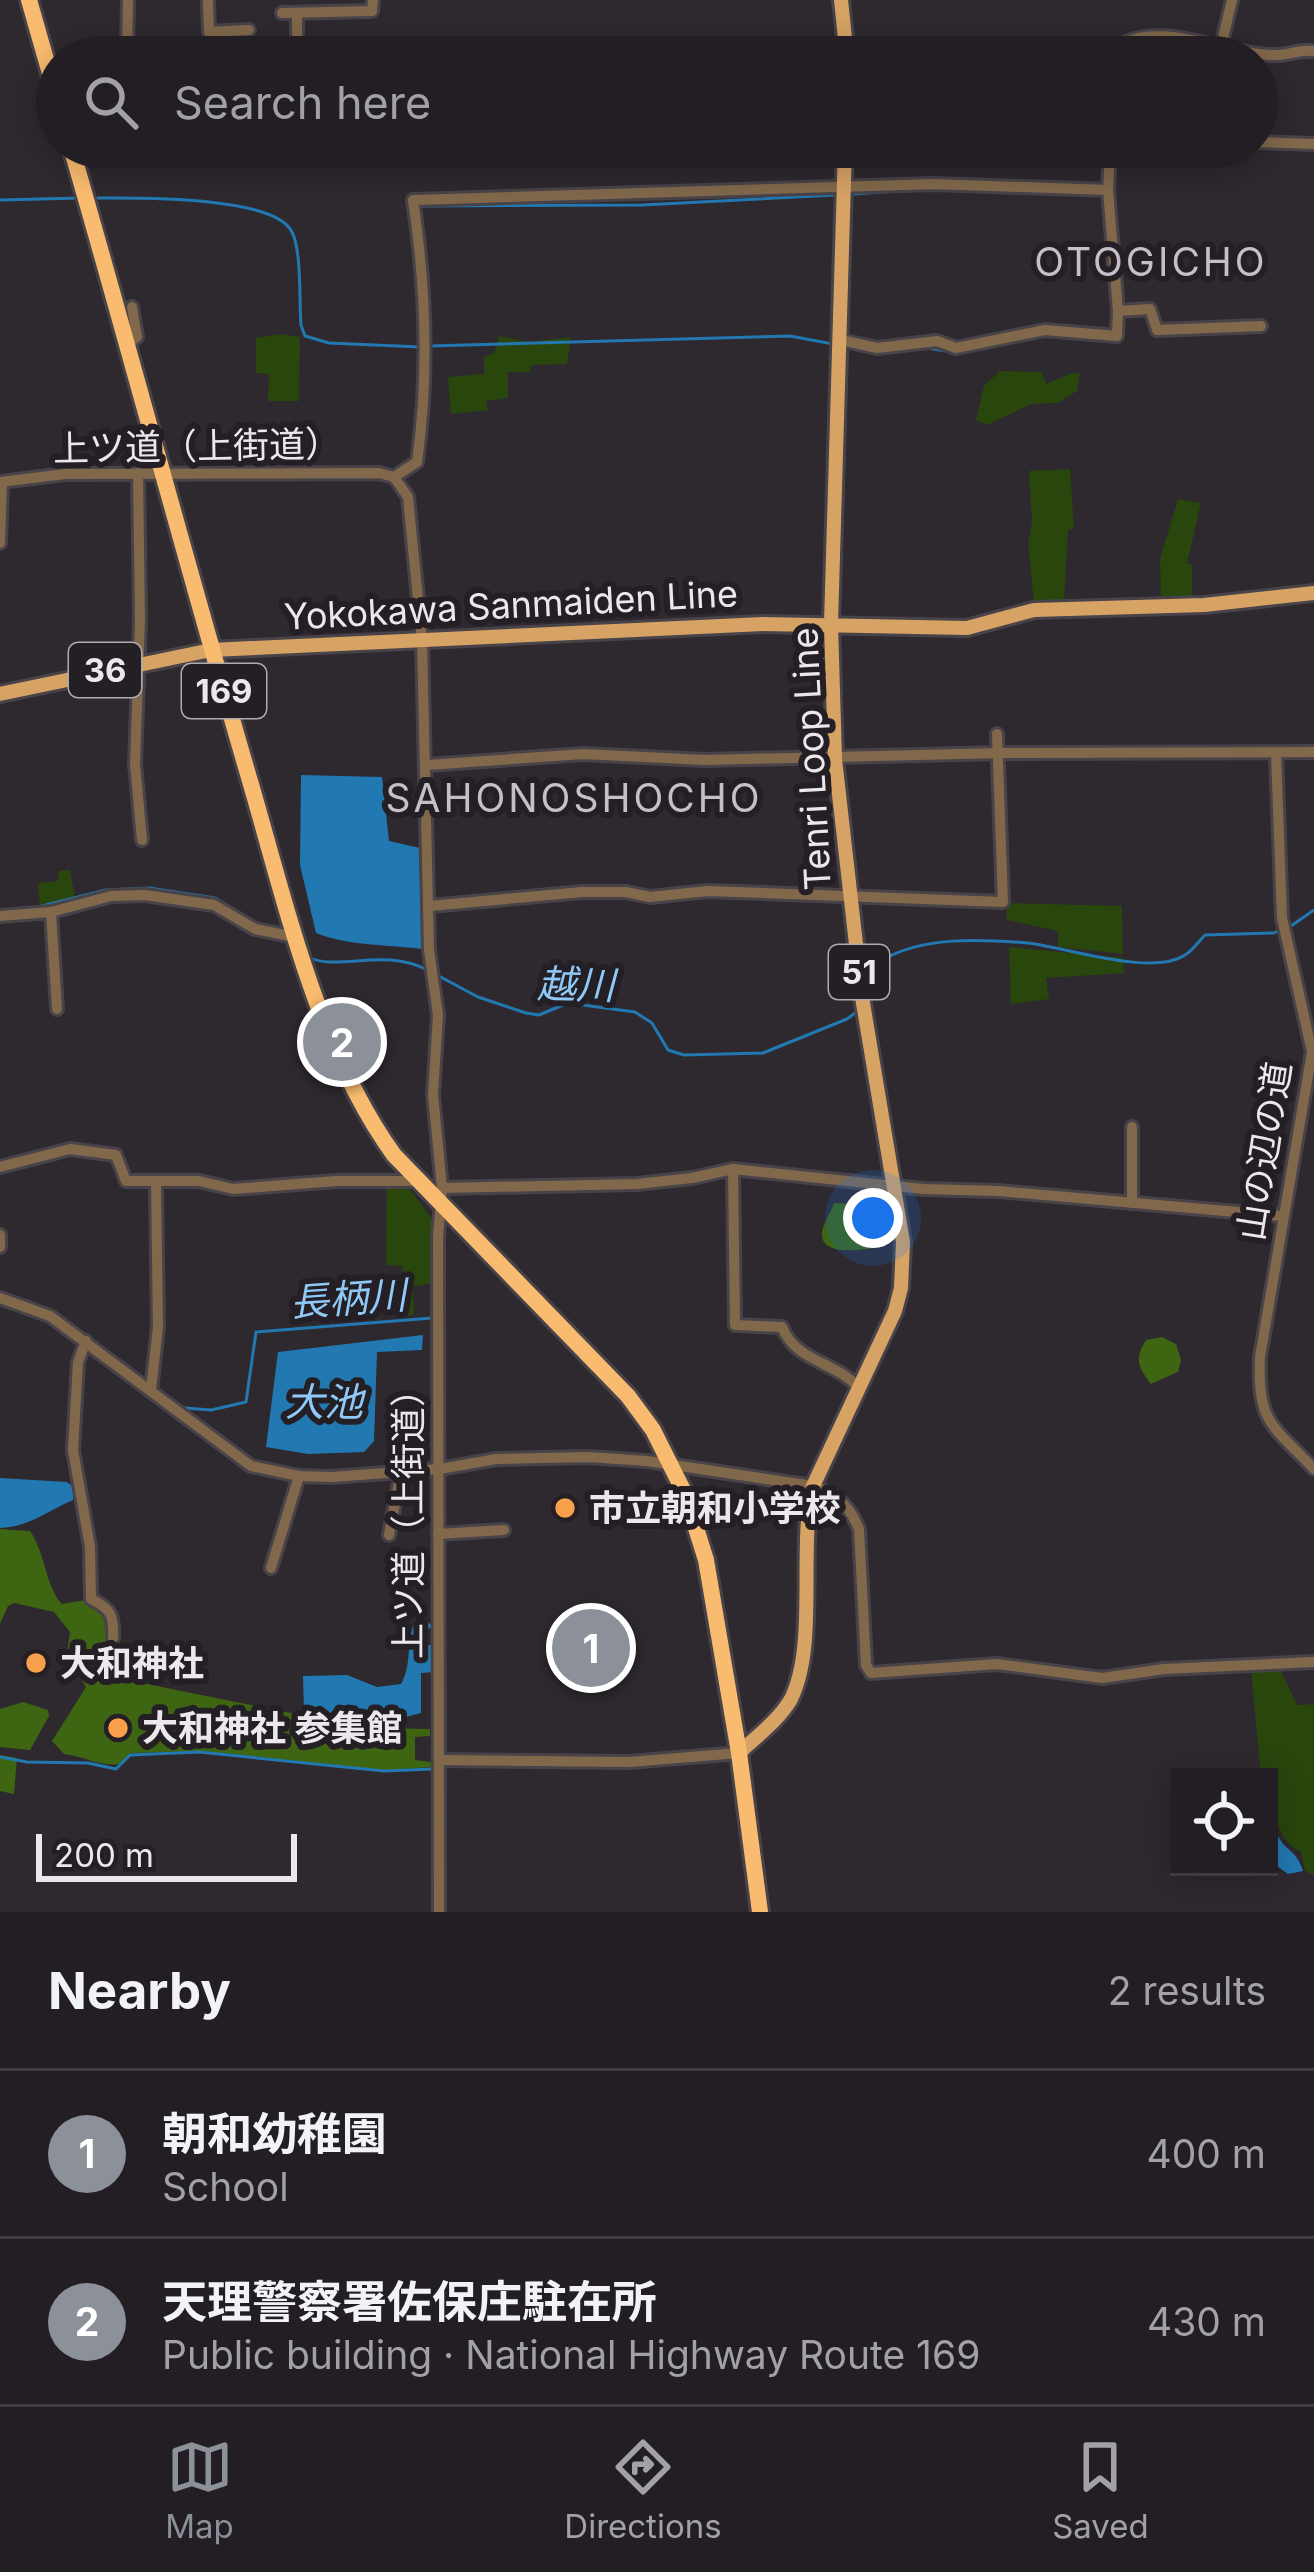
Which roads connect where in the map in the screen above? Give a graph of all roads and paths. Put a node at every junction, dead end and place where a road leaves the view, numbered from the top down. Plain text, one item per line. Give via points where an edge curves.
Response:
1 (28, 0) edge
2 (128, 0) edge
3 (208, 0) edge
4 (373, 0) edge
5 (841, 0) edge
6 (1232, 0) edge
7 (282, 13) dead end
8 (297, 13) junction
9 (249, 31) dead end
10 (297, 34) dead end
11 (39, 36) edge
12 (127, 36) edge
13 (845, 36) edge
14 (1223, 36) edge
15 (1314, 52) edge
16 (1278, 56) edge
17 (1278, 143) edge
18 (1314, 144) edge
19 (77, 168) edge
20 (844, 168) edge
21 (1109, 168) edge
22 (844, 188) junction
23 (1108, 190) junction
24 (131, 307) dead end
25 (1118, 311) junction
26 (1261, 326) dead end
27 (841, 340) junction
28 (126, 345) junction
29 (138, 473) junction
30 (163, 473) junction
31 (394, 476) junction
32 (1, 482) edge
33 (0, 543) edge
34 (1314, 593) edge
35 (831, 624) junction
36 (422, 640) junction
37 (211, 650) junction
38 (139, 663) junction
39 (0, 694) edge
40 (997, 734) dead end
41 (1314, 752) edge
42 (998, 753) junction
43 (1276, 753) junction
44 (835, 759) junction
45 (427, 765) junction
46 (142, 840) dead end
47 (848, 898) junction
48 (430, 906) junction
49 (51, 912) junction
50 (0, 916) edge
51 (296, 937) junction
52 (57, 1009) dead end
53 (1132, 1127) dead end
54 (0, 1167) edge
55 (733, 1169) junction
56 (418, 1181) junction
57 (156, 1183) junction
58 (895, 1184) junction
59 (442, 1197) junction
60 (1132, 1203) junction
61 (1282, 1216) junction
62 (0, 1235) edge
63 (0, 1247) edge
64 (0, 1298) edge
65 (86, 1341) junction
66 (859, 1388) junction
67 (151, 1390) junction
68 (671, 1465) junction
69 (440, 1469) junction
70 (1314, 1469) edge
71 (401, 1472) junction
72 (298, 1476) junction
73 (813, 1486) junction
74 (504, 1530) dead end
75 (438, 1534) junction
76 (389, 1535) dead end
77 (271, 1568) dead end
78 (113, 1638) dead end
79 (1314, 1663) edge
80 (740, 1753) junction
81 (439, 1760) junction
82 (439, 1912) edge
83 (760, 1912) edge

1 - 11 highway
2 - 12 street
3 - 9 street via 209,32
4 - 8 street via 372,10
5 - 13 main road
6 - 14 street
7 - 8 street
8 - 10 street
15 - 16 street
17 - 18 street
19 - 28 highway, 169
20 - 22 main road, Tenri Loop Line / 51
21 - 23 street
22 - 23 street
22 - 27 main road, Tenri Loop Line / 51
22 - 31 street, 上ツ道（上街道） via 413,200 424,402 417,462
23 - 25 street
24 - 28 street via 136,337
25 - 26 street via 1150,309 1162,331
25 - 27 street via 1117,336 1045,330 956,348
27 - 35 main road, Tenri Loop Line / 51
28 - 30 highway, 169
29 - 30 street, 上ツ道（上街道）
29 - 32 street, 上ツ道（上街道）
29 - 38 street
30 - 31 street, 上ツ道（上街道）
30 - 37 highway, 169
31 - 36 street, 上ツ道（上街道） via 408,497
32 - 33 street
34 - 35 main road, Yokokawa Sanmaiden Line via 1034,610 967,628
35 - 36 main road, Yokokawa Sanmaiden Line
35 - 44 main road, Tenri Loop Line / 51
36 - 37 main road, Yokokawa Sanmaiden Line
36 - 45 street, 上ツ道（上街道）
37 - 38 main road, 36
37 - 51 highway, 169
38 - 39 main road, 36
38 - 46 street
40 - 42 street
41 - 43 street
42 - 43 street
42 - 44 street
42 - 47 street via 1003,902
43 - 61 street, 山の辺の道 via 1282,918 1312,1052
44 - 45 street via 583,754
44 - 47 main road, Tenri Loop Line / 51
45 - 48 street, 上ツ道（上街道）
47 - 48 street via 582,892
47 - 58 main road, Tenri Loop Line / 51
48 - 59 street, 上ツ道（上街道）
49 - 50 street
49 - 51 street via 145,895 214,905 255,929
49 - 52 street
51 - 56 highway, 169 via 358,1096
53 - 60 street
54 - 57 street via 70,1149 116,1154 126,1180
55 - 58 street
55 - 59 street
55 - 66 street via 735,1325 782,1328 794,1350 841,1370
56 - 57 street via 233,1189
56 - 59 highway, 169
57 - 67 street
58 - 60 street
58 - 66 main road, Tenri Loop Line / 51 via 901,1288
59 - 68 highway, 169 via 628,1396
59 - 69 street, 上ツ道（上街道）
60 - 61 street
61 - 70 street, 山の辺の道 via 1258,1398
62 - 63 street
64 - 65 street via 50,1316
65 - 67 street
65 - 78 street via 78,1362 74,1474 91,1599 109,1608
66 - 73 main road, Tenri Loop Line / 51
67 - 72 street via 251,1466
68 - 69 street via 587,1457
68 - 73 street
68 - 80 highway, 169 via 706,1561
69 - 71 street
69 - 75 street, 上ツ道（上街道）
71 - 72 street
71 - 76 street
72 - 77 street
73 - 79 street via 834,1493 859,1529 871,1673 997,1664 1102,1678
73 - 80 main road, Tenri Loop Line / 51 via 801,1667 778,1717
74 - 75 street
75 - 81 street, 上ツ道（上街道）
80 - 81 street via 629,1762
80 - 83 highway, 169
81 - 82 street, 上ツ道（上街道）

